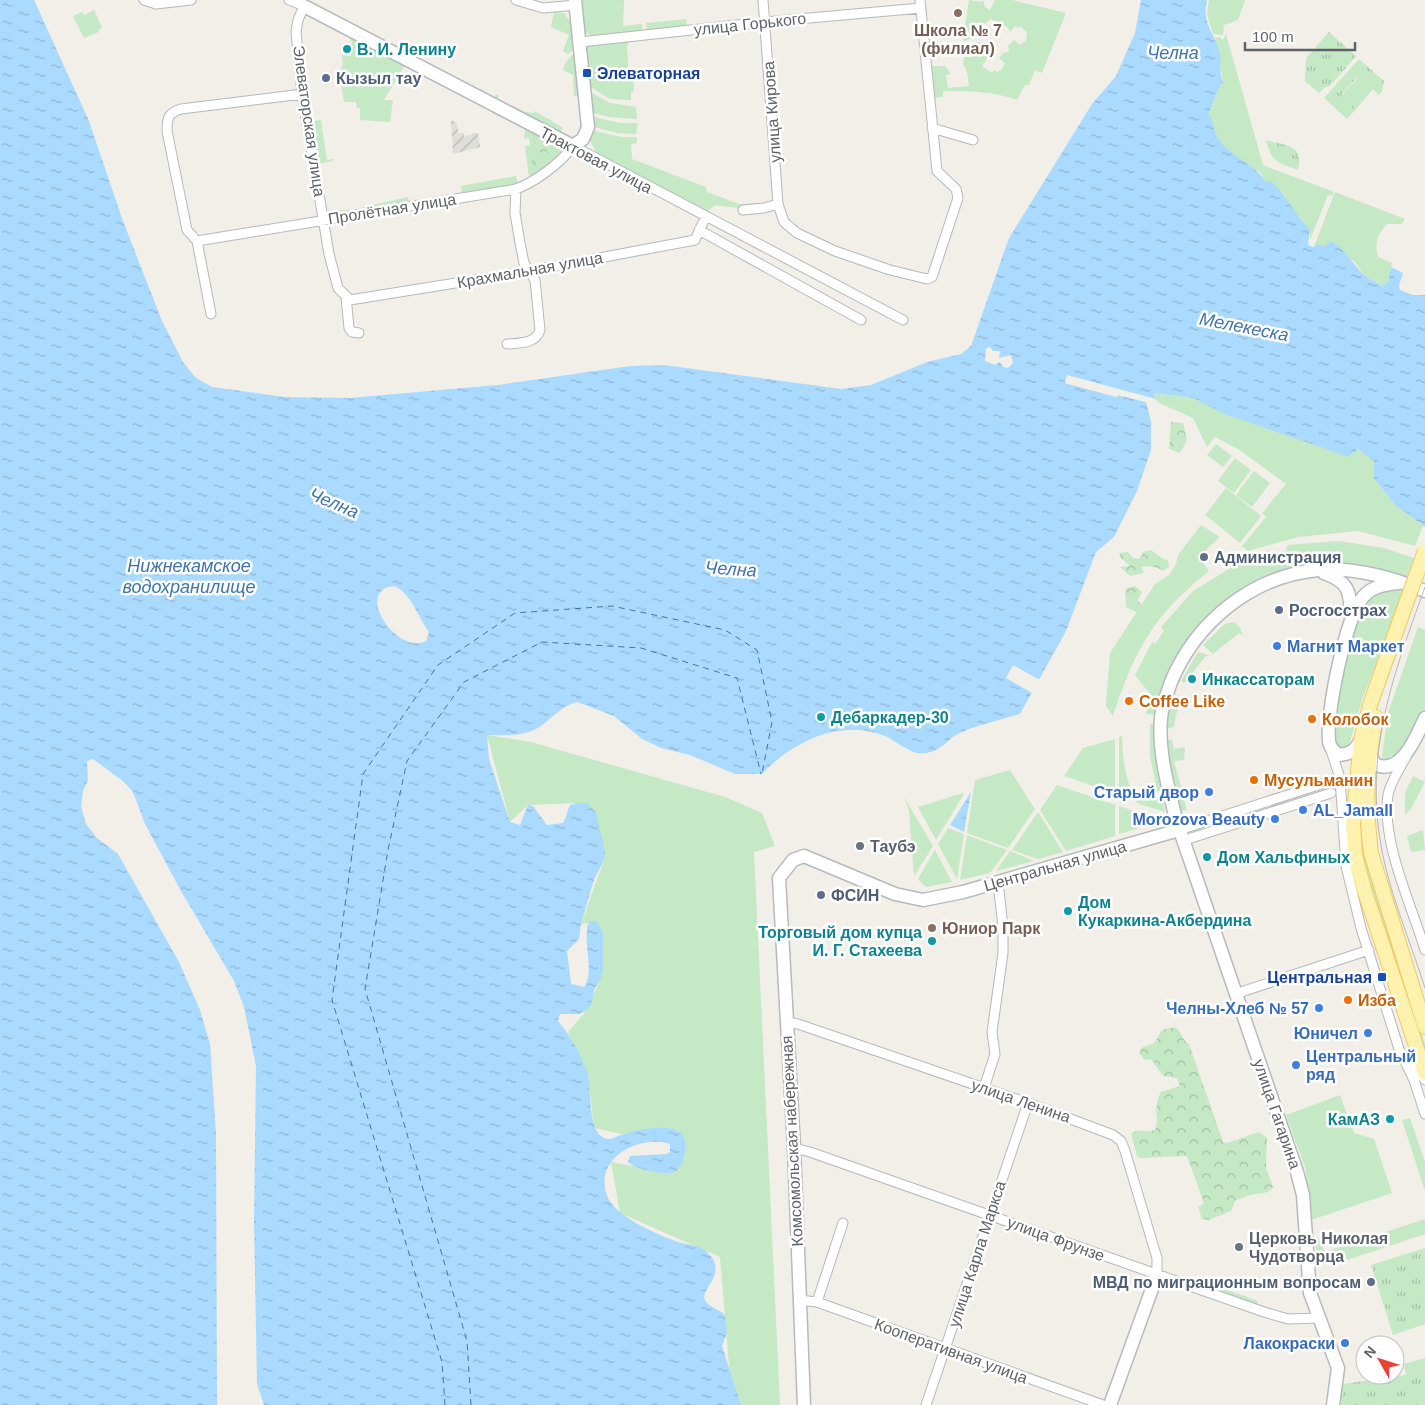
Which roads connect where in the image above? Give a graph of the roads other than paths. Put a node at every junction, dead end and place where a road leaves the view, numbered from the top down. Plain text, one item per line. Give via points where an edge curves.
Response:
1 (144, 0) edge
2 (191, 0) edge
3 (289, 0) edge
4 (516, 0) edge
5 (763, 0) edge
6 (576, 2) edge
7 (920, 4) edge
8 (304, 6) junction
9 (766, 22) junction
10 (580, 42) junction
11 (302, 94) junction
12 (932, 128) junction
13 (973, 140) dead end
14 (573, 146) junction
15 (516, 189) junction
16 (778, 204) junction
17 (743, 210) dead end
18 (705, 218) junction
19 (323, 219) junction
20 (700, 230) junction
21 (197, 241) junction
22 (530, 271) junction
23 (345, 296) junction
24 (211, 314) dead end
25 (861, 320) dead end
26 (903, 320) dead end
27 (359, 333) dead end
28 (507, 344) dead end
29 (1425, 552) edge
30 (1318, 570) junction
31 (1425, 576) edge
32 (1405, 582) junction
33 (1425, 591) edge
34 (1407, 614) junction
35 (1351, 616) junction
36 (1425, 718) edge
37 (1361, 740) junction
38 (1328, 742) junction
39 (1409, 750) junction
40 (1368, 753) junction
41 (1384, 766) junction
42 (1357, 768) junction
43 (1340, 778) junction
44 (1394, 781) junction
45 (1331, 793) dead end
46 (1280, 797) junction
47 (1257, 805) junction
48 (1284, 808) junction
49 (1233, 813) junction
50 (1260, 816) junction
51 (1205, 822) junction
52 (1236, 823) junction
53 (1208, 832) junction
54 (1181, 835) junction
55 (1344, 840) junction
56 (779, 878) joint
57 (998, 882) junction
58 (1369, 950) junction
59 (1425, 950) edge
60 (1235, 994) junction
61 (786, 1022) junction
62 (1425, 1027) edge
63 (1399, 1049) junction
64 (1425, 1073) edge
65 (1425, 1080) edge
66 (984, 1088) junction
67 (1028, 1103) junction
68 (1425, 1114) edge
69 (794, 1148) junction
70 (989, 1215) junction
71 (844, 1223) dead end
72 (1157, 1275) junction
73 (800, 1300) junction
74 (817, 1302) junction
75 (1320, 1318) junction
76 (946, 1350) junction
77 (804, 1405) edge
78 (926, 1405) edge
79 (1102, 1405) edge
80 (1110, 1405) edge
81 (1333, 1405) edge

1 - 2 street via 156,4
3 - 8 street, Трактовая улица
4 - 6 street via 543,8
5 - 9 street, улица Кирова
6 - 10 street
7 - 9 street, улица Горького
7 - 12 street
8 - 11 street, Элеваторская улица via 296,32
8 - 14 street, Трактовая улица
9 - 10 street, улица Горького
9 - 16 street, улица Кирова
10 - 14 street via 588,127 583,139
11 - 19 street, Элеваторская улица
11 - 21 street via 171,112 167,131 187,230
12 - 13 street
12 - 16 street, улица Кирова via 937,171 956,189 958,198 932,277 927,279 890,270 797,233 784,222
14 - 15 street, Пролётная улица via 542,174
14 - 18 street, Трактовая улица
15 - 19 street, Пролётная улица
15 - 22 street via 515,212 520,243 524,264
16 - 17 street
18 - 20 street
18 - 26 street, Трактовая улица
19 - 21 street, Пролётная улица
19 - 23 street, Элеваторская улица via 328,254 338,288
20 - 22 street, Крахмальная улица via 695,240
20 - 25 street
21 - 24 street
22 - 23 street, Крахмальная улица via 362,299 350,300
22 - 28 street via 536,287 539,334 531,341
23 - 27 street, Элеваторская улица via 350,328 352,332
29 - 34 main road, bridge
30 - 32 street, улица Гагарина via 1363,572
30 - 35 street via 1336,577 1347,587
30 - 54 street, улица Гагарина via 1271,582 1236,601 1190,644 1165,697 1161,717 1165,773
31 - 34 main road
32 - 33 street, улица Гагарина
32 - 35 street via 1372,589 1361,598
34 - 37 main road via 1370,704
34 - 40 main road
35 - 38 street via 1334,690
36 - 39 street
37 - 38 street via 1348,755 1339,755
37 - 42 main road
38 - 43 street
39 - 41 street via 1392,764
39 - 44 street
40 - 41 street via 1376,765
40 - 62 main road via 1366,802 1371,853
41 - 44 street via 1392,772
42 - 55 street
42 - 64 main road via 1353,824 1355,855
43 - 46 street, Центральная улица
43 - 55 street
44 - 59 street via 1388,794 1390,835 1398,872
45 - 48 street
46 - 47 street, Центральная улица
46 - 48 street
47 - 49 street, Центральная улица
47 - 50 street
48 - 50 street
49 - 51 street, Центральная улица
49 - 52 street
50 - 52 street
51 - 53 street
51 - 54 street, Центральная улица
52 - 53 street
53 - 54 street
54 - 57 street, Центральная улица
54 - 60 street, улица Гагарина
55 - 58 street via 1346,866
56 - 57 street, Центральная улица via 793,860 804,856 895,894 920,900
56 - 61 street, Комсомольская набережная
57 - 66 street via 1003,953 992,1032 995,1054
58 - 60 street
58 - 63 street
60 - 75 street, улица Гагарина via 1297,1172 1303,1196 1310,1293
61 - 66 street, улица Ленина
61 - 69 street, Комсомольская набережная
63 - 65 street
63 - 68 street
66 - 67 street, улица Ленина
67 - 70 street, улица Карла Маркса
67 - 72 street, улица Ленина via 1096,1127 1121,1141 1157,1258
69 - 70 street, улица Фрунзе
69 - 73 street, Комсомольская набережная
70 - 72 street, улица Фрунзе
70 - 76 street, улица Карла Маркса
71 - 74 street
72 - 75 street, улица Фрунзе via 1288,1319
72 - 80 street
73 - 74 street, Кооперативная улица
73 - 77 street, Комсомольская набережная
74 - 76 street, Кооперативная улица
75 - 81 street, улица Гагарина via 1338,1368
76 - 78 street, улица Карла Маркса
76 - 79 street, Кооперативная улица

